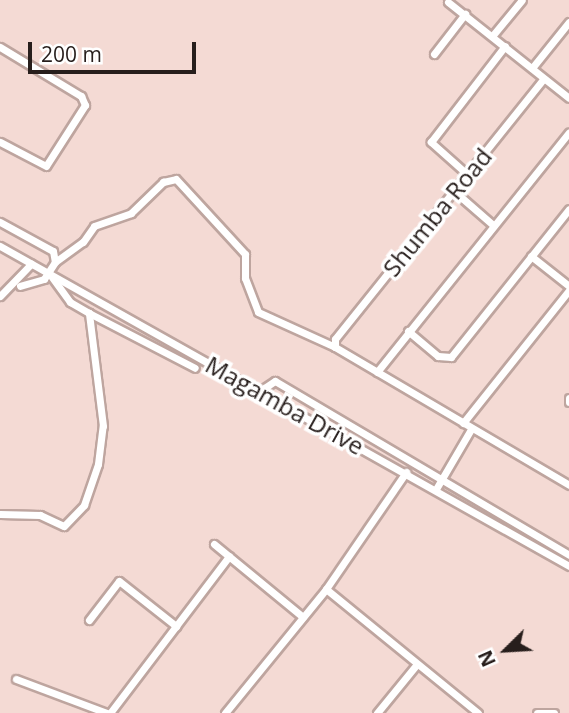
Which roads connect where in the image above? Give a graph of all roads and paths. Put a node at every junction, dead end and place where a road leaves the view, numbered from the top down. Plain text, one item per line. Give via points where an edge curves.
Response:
1 (522, 0) edge
2 (448, 2) dead end
3 (465, 14) junction
4 (569, 22) edge
5 (494, 35) junction
6 (505, 46) junction
7 (0, 47) edge
8 (434, 54) dead end
9 (533, 68) junction
10 (543, 79) junction
11 (569, 98) edge
12 (569, 132) edge
13 (0, 142) edge
14 (468, 175) junction
15 (454, 191) junction
16 (569, 209) edge
17 (0, 222) edge
18 (492, 224) junction
19 (0, 246) edge
20 (531, 256) junction
21 (55, 262) junction
22 (31, 264) junction
23 (49, 274) junction
24 (20, 286) dead end
25 (569, 288) edge
26 (0, 296) edge
27 (89, 313) junction
28 (408, 331) junction
29 (335, 346) junction
30 (195, 368) dead end
31 (377, 372) junction
32 (260, 391) junction
33 (463, 423) junction
34 (471, 429) junction
35 (406, 471) junction
36 (444, 478) junction
37 (569, 485) edge
38 (436, 489) junction
39 (0, 514) edge
40 (214, 544) dead end
41 (569, 555) edge
42 (229, 556) junction
43 (569, 566) edge
44 (326, 589) junction
45 (303, 617) junction
46 (89, 620) dead end
47 (176, 626) junction
48 (417, 664) junction
49 (16, 680) dead end
50 (108, 713) edge
51 (225, 713) edge
52 (377, 713) edge
53 (478, 713) edge
54 (537, 713) edge
55 (554, 713) edge

1 - 5 street
2 - 3 street
3 - 5 street
3 - 8 street
4 - 9 street
5 - 6 street
6 - 9 street
6 - 14 street via 431,142
7 - 13 street via 81,96 85,104 46,166
9 - 10 street
10 - 11 street
10 - 14 street, Shumba Road
12 - 18 street
14 - 15 street, Shumba Road
15 - 18 street
15 - 29 street, Shumba Road via 335,339
16 - 20 street
17 - 21 street via 53,251
18 - 28 street
19 - 22 street, Magamba Drive
20 - 25 street
20 - 28 street via 450,357 438,356
21 - 23 street
21 - 29 street via 83,242 94,226 131,213 173,178 245,254 255,309
22 - 23 street, Magamba Drive
22 - 26 street
23 - 24 street
23 - 27 street via 70,302
23 - 32 street, Magamba Drive
25 - 33 street
27 - 30 street
27 - 39 street via 103,426 98,464 84,505 64,526 40,514
28 - 31 street
29 - 31 street
31 - 33 street
32 - 35 street, Magamba Drive
32 - 36 street via 275,381
33 - 34 street
34 - 36 street
34 - 37 street
35 - 38 street, Magamba Drive
35 - 44 street
36 - 38 street
36 - 41 street
38 - 43 street, Magamba Drive
40 - 42 street
42 - 45 street
42 - 47 street
44 - 45 street
44 - 48 street
45 - 51 street
46 - 47 street via 119,581
47 - 50 street
48 - 52 street
48 - 53 street
49 - 50 street
54 - 55 street

